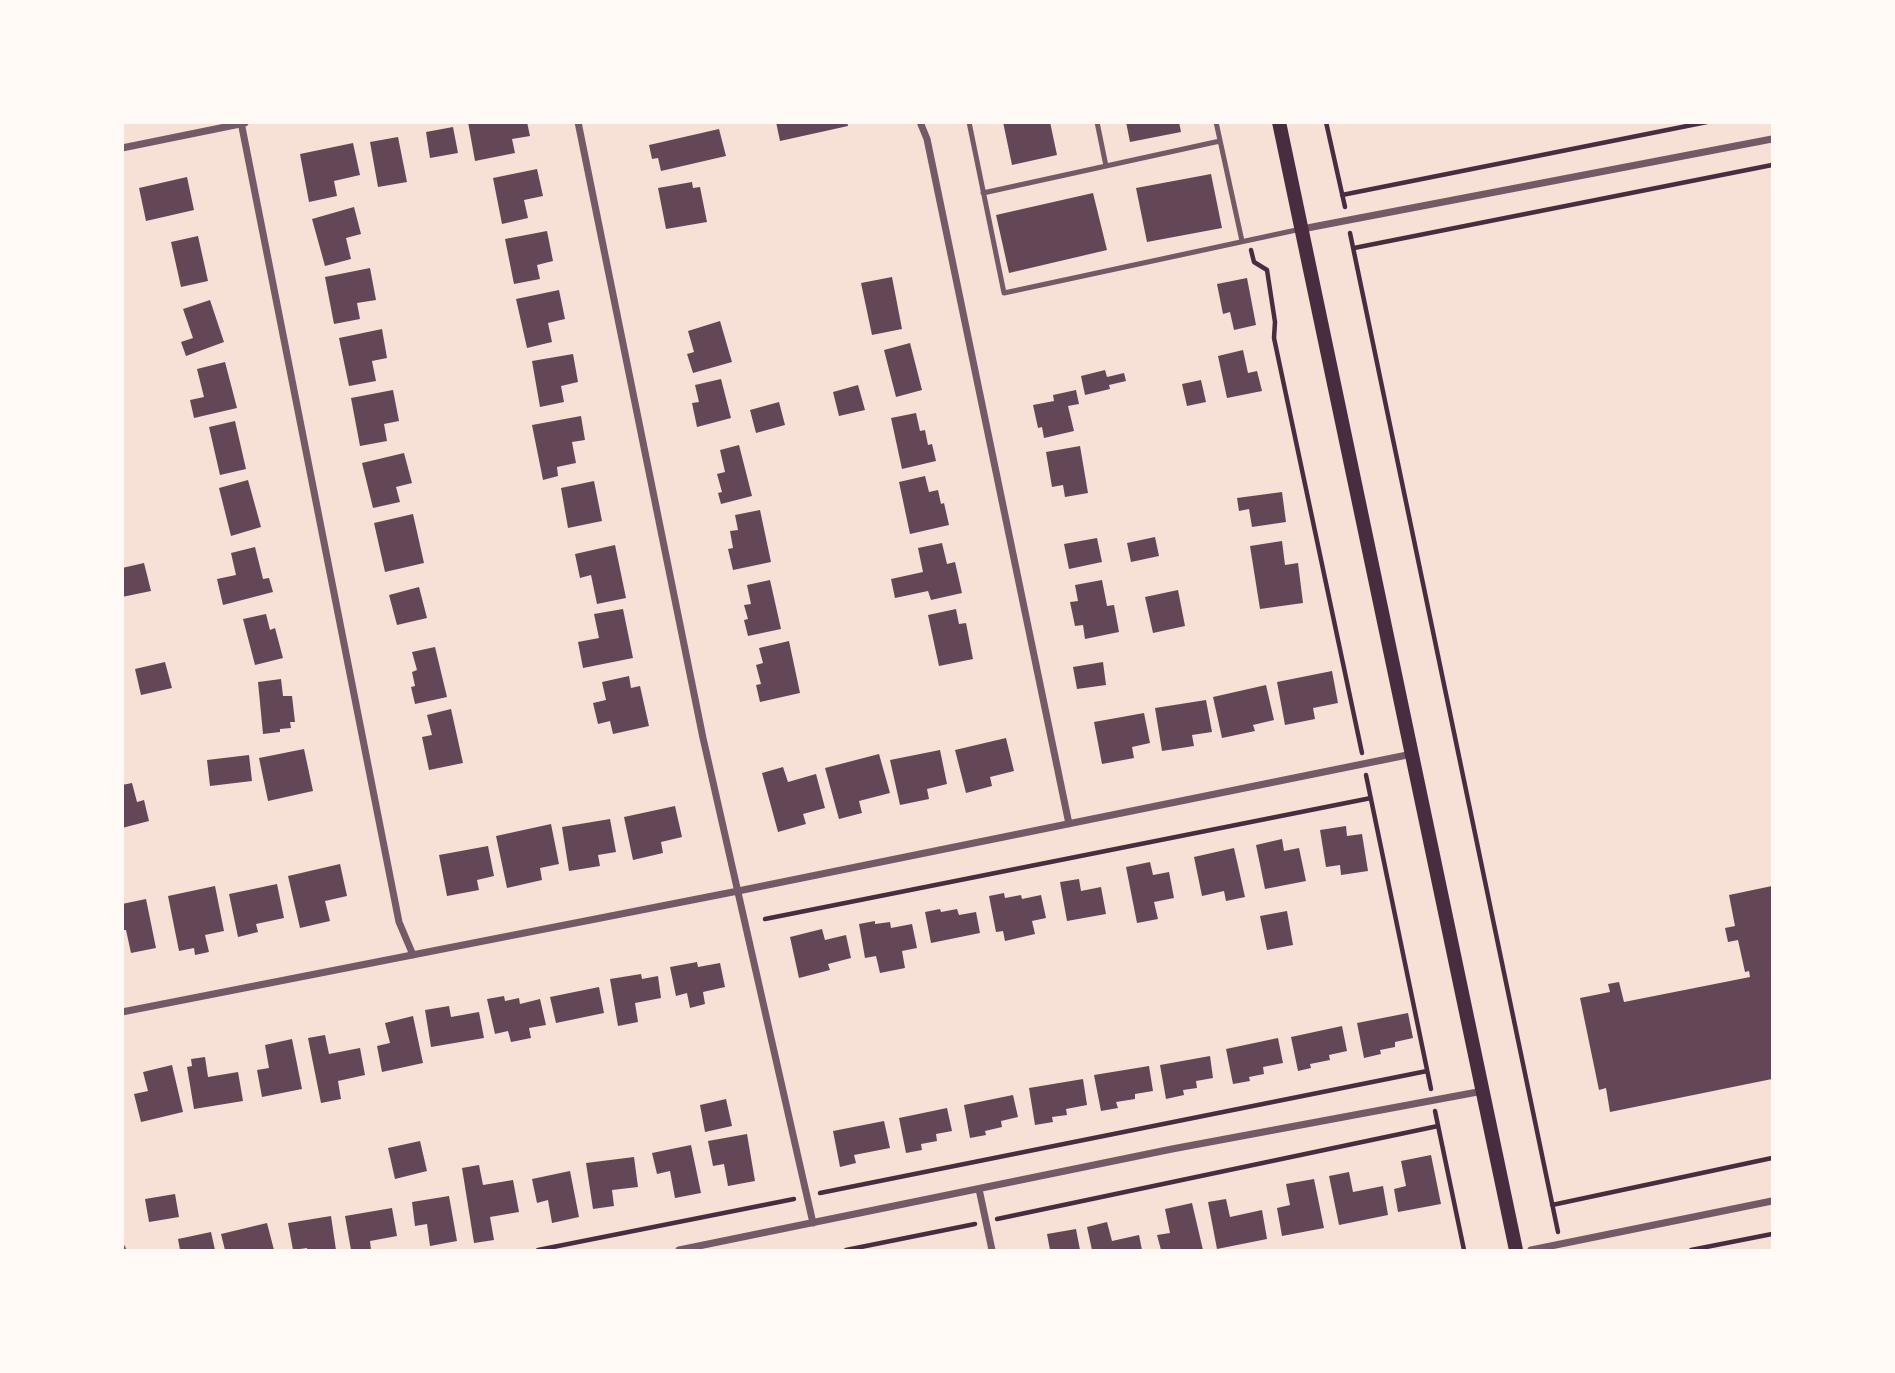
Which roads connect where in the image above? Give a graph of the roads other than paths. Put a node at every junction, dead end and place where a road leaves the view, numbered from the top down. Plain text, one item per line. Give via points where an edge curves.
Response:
1 (578, 122) edge
2 (920, 122) edge
3 (969, 122) edge
4 (1097, 122) edge
5 (1216, 122) edge
6 (1279, 122) edge
7 (243, 123) edge
8 (1773, 139) edge
9 (1220, 141) junction
10 (122, 148) edge
11 (1106, 166) junction
12 (983, 193) junction
13 (1301, 229) junction
14 (1242, 241) junction
15 (1413, 754) junction
16 (1069, 824) junction
17 (738, 891) junction
18 (413, 955) junction
19 (122, 1012) edge
20 (1483, 1091) junction
21 (979, 1189) junction
22 (1773, 1201) edge
23 (813, 1223) junction
24 (679, 1251) edge
25 (992, 1251) edge
26 (1516, 1251) edge
27 (1531, 1251) edge

1 - 17 street
2 - 16 street
3 - 12 lane
4 - 11 lane
5 - 9 lane
6 - 13 main road
7 - 10 street
7 - 18 street via 399,922
8 - 13 street
9 - 11 lane
9 - 14 lane
11 - 12 lane
12 - 14 lane via 1004,293
13 - 14 lane
13 - 15 main road
15 - 16 street
15 - 20 main road
16 - 17 street
17 - 18 street
17 - 23 street
18 - 19 street
20 - 21 street
20 - 26 main road
21 - 23 street
21 - 25 street
22 - 27 street
23 - 24 street

